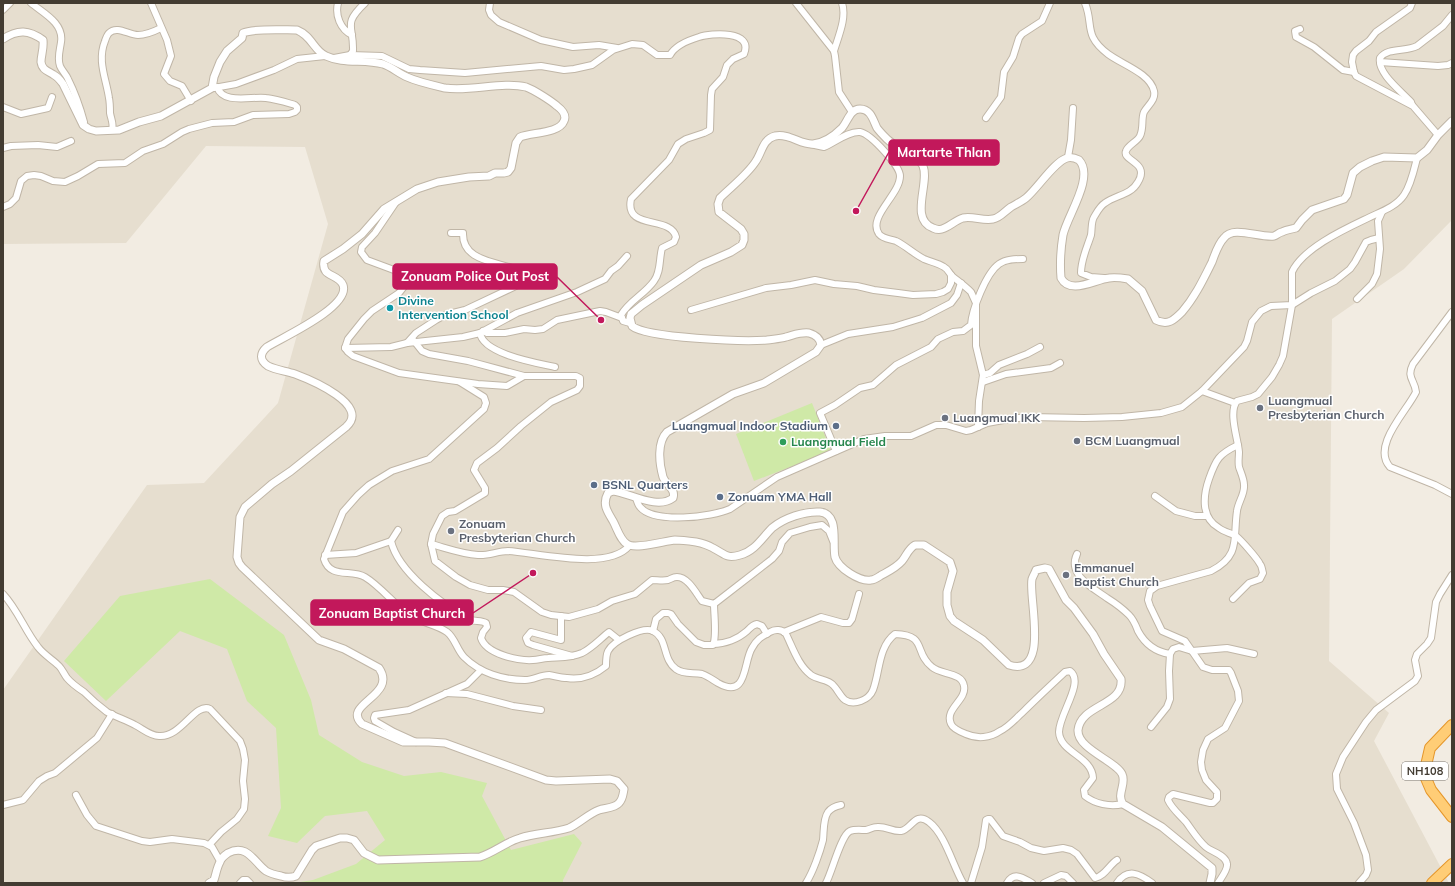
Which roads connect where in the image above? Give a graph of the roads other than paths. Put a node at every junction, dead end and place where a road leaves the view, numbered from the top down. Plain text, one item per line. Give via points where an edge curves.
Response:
1 (10, 3) edge
2 (31, 3) edge
3 (151, 3) edge
4 (338, 3) edge
5 (365, 3) edge
6 (490, 3) edge
7 (796, 3) edge
8 (842, 3) edge
9 (1050, 3) edge
10 (1085, 3) edge
11 (1412, 3) edge
12 (3, 10) edge
13 (1452, 15) edge
14 (161, 28) junction
15 (1300, 29) dead end
16 (352, 35) junction
17 (3, 39) edge
18 (618, 48) junction
19 (834, 51) junction
20 (350, 55) junction
21 (325, 56) junction
22 (333, 58) junction
23 (1380, 62) junction
24 (1452, 63) edge
25 (1354, 72) junction
26 (214, 88) junction
27 (52, 97) dead end
28 (191, 101) junction
29 (1413, 106) junction
30 (3, 107) edge
31 (1073, 108) dead end
32 (852, 112) junction
33 (986, 118) dead end
34 (1452, 121) edge
35 (85, 128) junction
36 (112, 130) junction
37 (1438, 136) junction
38 (71, 141) dead end
39 (810, 144) junction
40 (3, 148) edge
41 (1068, 157) junction
42 (1417, 158) junction
43 (397, 201) junction
44 (3, 208) edge
45 (1382, 212) junction
46 (451, 233) dead end
47 (1379, 238) junction
48 (627, 256) dead end
49 (1023, 259) dead end
50 (951, 275) junction
51 (1108, 278) junction
52 (961, 283) junction
53 (1357, 299) dead end
54 (976, 303) junction
55 (1292, 305) junction
56 (691, 310) dead end
57 (1452, 312) edge
58 (622, 318) junction
59 (630, 322) junction
60 (481, 332) junction
61 (414, 341) junction
62 (407, 343) junction
63 (821, 345) junction
64 (1040, 347) dead end
65 (345, 348) junction
66 (1060, 363) dead end
67 (555, 367) dead end
68 (983, 375) junction
69 (524, 376) junction
70 (460, 382) junction
71 (983, 382) junction
72 (1202, 391) junction
73 (1235, 403) junction
74 (978, 427) junction
75 (1238, 445) junction
76 (836, 451) junction
77 (1452, 494) edge
78 (1154, 496) dead end
79 (636, 498) junction
80 (1206, 516) junction
81 (398, 530) dead end
82 (1236, 536) junction
83 (391, 541) junction
84 (834, 542) junction
85 (431, 544) junction
86 (629, 546) junction
87 (1077, 554) dead end
88 (325, 555) junction
89 (1452, 575) edge
90 (3, 594) edge
91 (859, 594) dead end
92 (1233, 599) dead end
93 (714, 604) junction
94 (561, 616) junction
95 (653, 631) junction
96 (784, 632) junction
97 (767, 634) junction
98 (619, 640) junction
99 (713, 644) junction
100 (1192, 651) junction
101 (1170, 654) junction
102 (1254, 654) dead end
103 (573, 656) junction
104 (481, 670) junction
105 (444, 693) junction
106 (541, 710) dead end
107 (112, 714) junction
108 (1452, 725) edge
109 (1152, 727) dead end
110 (417, 742) junction
111 (76, 795) dead end
112 (1123, 804) junction
113 (3, 805) edge
114 (841, 805) dead end
115 (1452, 817) edge
116 (209, 845) junction
117 (1117, 860) dead end
118 (220, 861) junction
119 (1452, 864) edge
120 (209, 883) edge
121 (240, 883) edge
122 (250, 883) edge
123 (806, 883) edge
124 (826, 883) edge
125 (963, 883) edge
126 (971, 883) edge
127 (1007, 883) edge
128 (1032, 883) edge
129 (1044, 883) edge
130 (1073, 883) edge
131 (1116, 883) edge
132 (1152, 883) edge
133 (1210, 883) edge
134 (1218, 883) edge
135 (1359, 883) edge
136 (1432, 883) edge

1 - 12 street
2 - 35 street via 61,30 60,67 77,99
3 - 14 street
4 - 16 street via 339,20
5 - 16 street via 352,17
6 - 18 street via 491,15 499,22 541,40 573,47 598,45
7 - 19 street
8 - 19 street via 842,25
9 - 33 street via 1042,21 1022,34 1016,43 1014,57 1004,72 1001,97
10 - 51 street via 1090,33 1094,39 1108,54 1143,76 1152,86 1154,94 1143,115 1140,137 1125,152 1139,166 1140,179 1132,190 1108,201 1098,211 1093,219 1081,263 1081,272 1091,277
11 - 25 street via 1410,8 1379,29 1356,51 1352,58
13 - 23 street via 1443,26 1417,46 1387,52 1382,55
14 - 28 street via 171,56 164,74 170,81 182,86
14 - 36 street via 142,35 115,30 106,36 101,58 109,96
15 - 25 street via 1295,31 1296,37 1314,47 1343,70
16 - 20 street via 354,49
17 - 35 street via 14,32 19,32 33,33 43,40 42,66 63,84
18 - 20 street via 592,65 574,69 541,66 465,73 420,70 382,56
18 - 58 street via 640,44 657,55 670,55 674,49 698,37 720,34 739,37 743,40 746,50 726,65 723,77 712,89 710,130 678,144 669,160 631,199 631,208 637,216 646,222 660,223 670,228 676,239 662,248 655,280 622,312
19 - 32 street via 839,92
20 - 22 street
21 - 22 street
21 - 26 street via 297,59 236,84
21 - 26 street via 304,33 297,30 248,31 227,51 220,62 214,78
22 - 43 street via 382,64 407,77 454,89 506,86 528,88 556,105 563,113 564,121 559,128 520,137 508,172 438,182 417,189
23 - 24 street via 1438,66
23 - 29 street via 1385,75
25 - 29 street
26 - 28 street
26 - 44 street via 227,97 266,98 297,106 297,110 283,115 253,115 234,122 212,123 189,129 125,163 98,164 65,182 34,175 27,176 21,181 16,198
27 - 30 street via 48,108 30,113 21,114
28 - 36 street via 161,116
29 - 37 street
31 - 41 street via 1072,140
32 - 39 street via 833,135 821,142
32 - 41 street via 861,109 869,113 889,141 921,163 925,172 921,213 926,223 936,229 962,218 999,217 1026,198 1058,163
34 - 37 street
35 - 36 street via 96,131
37 - 42 street
38 - 40 street via 57,148 38,145
39 - 50 street via 824,147 849,134 860,132 875,142 894,163 900,177 894,193 879,214 879,234 902,244 924,259 943,266
39 - 59 street via 781,136 769,138 755,163 720,198 718,204 719,212 744,234 742,245 701,265 642,305 631,314
41 - 51 street via 1082,163 1084,173 1077,202 1063,234 1061,278 1063,282 1073,286
42 - 45 street via 1405,194
42 - 51 street via 1384,157 1372,160 1353,173 1344,199 1312,210 1296,228 1272,236 1230,232 1220,244 1201,286 1177,317 1170,322 1156,320 1142,291 1128,278
43 - 65 street via 375,233 362,246 361,252 368,260 402,273 406,284 399,293 364,319 348,339
43 - 110 street via 343,250 324,261 324,270 343,286 344,291 338,302 304,328 262,351 263,363 299,376 335,394 351,409 353,418 346,427 245,507 240,517 237,557 242,567 319,640 344,649 379,668 383,678 380,689 359,709 356,717 358,720 399,741
45 - 47 street via 1378,221
45 - 55 street via 1327,239 1299,262 1292,272
46 - 62 street via 463,233 463,241 467,248 477,257 519,271 520,283 465,310 436,320 416,333
47 - 53 street via 1377,274 1372,284
47 - 55 street via 1366,242 1350,269 1335,281
48 - 60 street via 605,278 577,292 517,313
49 - 54 street via 1006,260 997,265
50 - 52 street
50 - 56 street via 948,289 936,294 898,294 815,280 791,286 766,288
52 - 54 street via 971,292
52 - 63 street via 951,303 922,318 893,327 848,334
54 - 68 street via 976,346
54 - 76 street via 971,325 963,331 953,332 938,339 931,347 896,365 873,385 860,388 820,413
55 - 72 street via 1271,306 1261,312 1252,322 1244,347
55 - 73 street via 1283,356 1272,377 1258,394
57 - 77 street via 1413,364 1410,378 1416,392 1388,438 1384,456 1390,467
58 - 59 street
58 - 60 street via 600,311 557,320 544,329 524,329 505,333
59 - 63 street via 635,329 642,331 742,341 805,333 818,337
60 - 61 street via 463,337
60 - 67 street via 482,341 507,356
61 - 62 street
61 - 69 street via 429,354
62 - 65 street via 391,347
63 - 79 street via 816,352 764,382 733,394 662,436 660,463 663,477 673,490 673,498 665,502
64 - 68 street
65 - 70 street via 353,356 399,373
66 - 71 street via 1051,368 1006,374
68 - 71 street
69 - 70 street via 507,386
69 - 85 street via 576,376 581,380 577,390 551,402 476,463 474,470 485,488 485,494 442,516
70 - 88 street via 484,397 484,409 429,458 392,471 358,495 343,512
71 - 74 street
72 - 73 street
72 - 74 street via 1182,408 1168,412 1122,417 1029,417 987,423
73 - 75 street via 1234,423
74 - 76 street via 966,431 936,425 911,436 864,439
75 - 80 street via 1219,456 1214,467 1206,490
75 - 82 street via 1239,468 1245,486 1237,510
76 - 79 street via 777,477 724,511 668,517 651,514 640,508
78 - 80 street via 1176,511
79 - 86 street via 613,491 605,498 606,510
80 - 82 street via 1218,528
81 - 83 street
82 - 92 street via 1261,565 1263,573 1260,579 1249,583
82 - 100 street via 1230,554 1216,568 1157,586 1148,596 1162,631 1182,639
83 - 88 street via 356,553
83 - 103 street via 404,565 430,593 469,619 486,623 482,638 486,646 503,655 524,660
84 - 86 street via 833,523 829,516 820,512 785,520 773,527 748,552 732,557 722,555 712,547 685,541
84 - 93 street via 829,531 822,525 790,533 772,559
84 - 112 street via 837,562 857,578 864,580 872,580 896,567 907,551 915,545 924,545 937,552 952,566 947,592 950,616 1013,666 1028,661 1034,651 1032,578 1036,570 1048,569 1066,600 1093,634 1121,679 1119,692 1090,712 1081,721 1078,729 1084,743 1122,773 1124,780 1120,798
85 - 86 street via 477,555 508,551 575,559 612,555
85 - 94 street via 435,561 470,585 488,590 514,592 542,612
87 - 101 street via 1074,560 1078,573 1085,583 1130,616 1143,639 1151,647
88 - 104 street via 325,564 335,572 355,573 366,578 409,615 443,629 462,655
89 - 135 street via 1436,602 1431,638 1417,654 1415,660 1418,676 1376,710 1343,757 1336,774 1337,789 1366,854 1368,870
90 - 107 street via 38,647 58,664 75,686
91 - 96 street via 849,623 843,624 821,616
93 - 94 street via 702,601 695,590 678,577 652,580 631,596 612,601 601,608 569,617
93 - 99 street
94 - 103 street via 561,640 531,632 526,638 528,643 533,645
95 - 97 street via 660,637 667,660 675,669 704,675 720,684 733,687 743,679 751,649 761,636
95 - 98 street via 637,633
95 - 99 street via 656,619 668,613 696,642 704,645
96 - 97 street via 778,630
96 - 112 street via 797,658 811,675 833,684 842,697 854,702 868,697 873,691 879,664 891,636 912,636 931,666 962,680 965,691 950,716 950,724 970,736 993,735 1008,726 1070,671 1075,679 1062,715 1059,735 1071,751 1091,768 1093,778 1084,788 1085,796 1101,804
97 - 99 street via 762,626 757,624 726,643
98 - 103 street via 609,632 591,648
98 - 104 street via 608,650 606,666 583,678 543,675 526,680
100 - 101 street via 1179,646
100 - 102 street via 1227,648
100 - 134 street via 1207,670 1229,670 1239,696 1237,706 1224,728 1211,737 1203,750 1202,770 1206,780 1217,792 1217,798 1210,803 1173,794 1168,800 1202,843 1227,861 1227,869
101 - 109 street via 1170,700
104 - 105 street via 467,684
105 - 106 street via 467,694 513,706
105 - 110 street via 409,710 375,714 375,721
107 - 113 street via 97,738 55,773 39,781 23,800
107 - 116 street via 147,732 163,736 180,728 197,711 206,707 240,741 245,760 244,809
108 - 115 highway, NH108 via 1430,748 1425,776 1431,790
110 - 118 street via 445,743 546,780 610,779 617,781 624,789 623,796 617,805 590,814 569,828 520,838 480,857 378,860 364,853 354,840 340,838 316,846 300,872 293,877 286,878 266,871 241,850 229,852
111 - 116 street via 93,823 102,829 142,841 181,839
112 - 133 street via 1162,827 1212,868
114 - 123 street via 828,812 822,841
116 - 118 street
117 - 126 street via 1095,878 1071,850 1063,848 1044,851 1005,838 988,818 984,824 982,847
118 - 120 street via 214,880
119 - 136 highway
121 - 122 street via 247,880
124 - 125 street via 847,833 879,826 900,831 916,819 922,818 934,826
127 - 128 street via 1012,877 1017,876
129 - 130 street via 1061,875
131 - 132 street via 1130,873

